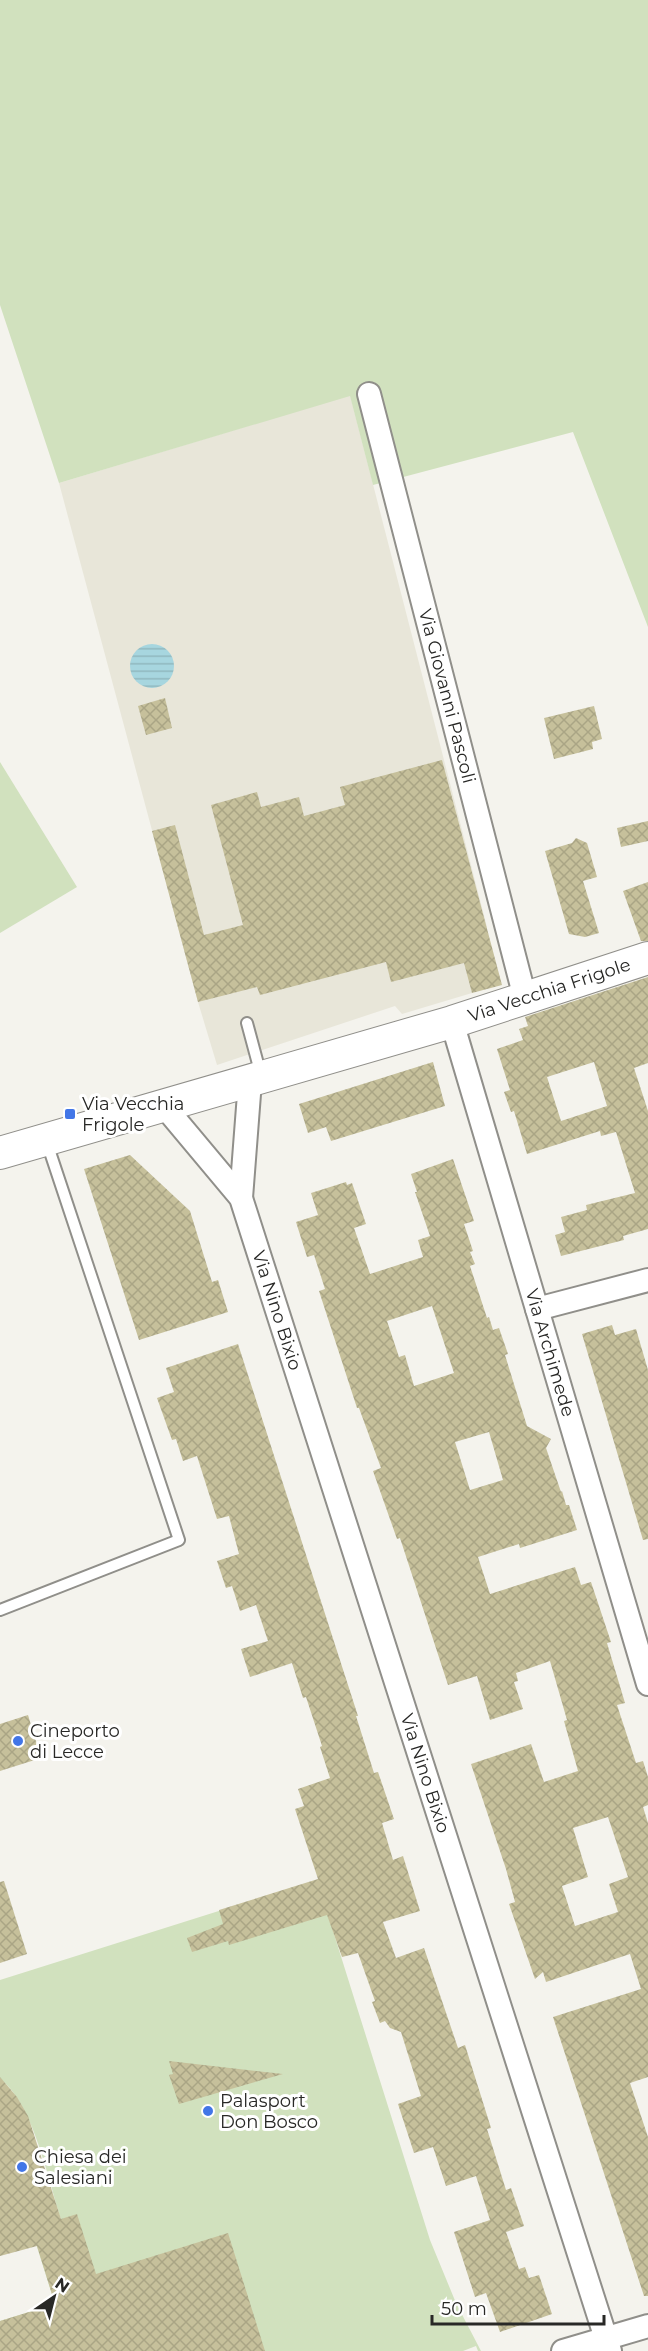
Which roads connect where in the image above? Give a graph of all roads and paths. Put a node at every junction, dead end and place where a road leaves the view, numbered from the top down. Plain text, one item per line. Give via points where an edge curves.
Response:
1 (369, 394) dead end
2 (648, 958) edge
3 (525, 998) junction
4 (452, 1022) junction
5 (247, 1023) dead end
6 (256, 1080) junction
7 (164, 1106) junction
8 (46, 1140) junction
9 (0, 1153) edge
10 (241, 1198) junction
11 (648, 1280) edge
12 (537, 1309) junction
13 (0, 1610) edge
14 (648, 1684) edge
15 (648, 2326) edge
16 (608, 2345) edge
17 (562, 2351) edge

1 - 3 street, Via Giovanni Pascoli
2 - 3 street, Via Vecchia Frigole
3 - 4 street, Via Vecchia Frigole
4 - 6 street, Via Vecchia Frigole
4 - 12 street, Via Archimede
5 - 6 lane
6 - 7 street, Via Vecchia Frigole
6 - 10 street, Via Nino Bixio
7 - 8 street, Via Vecchia Frigole
7 - 10 street, Via Nino Bixio
8 - 9 street, Via Vecchia Frigole
8 - 13 lane via 179,1540
10 - 16 street, Via Nino Bixio
11 - 12 street
12 - 14 street, Via Archimede
15 - 16 street
16 - 17 street

